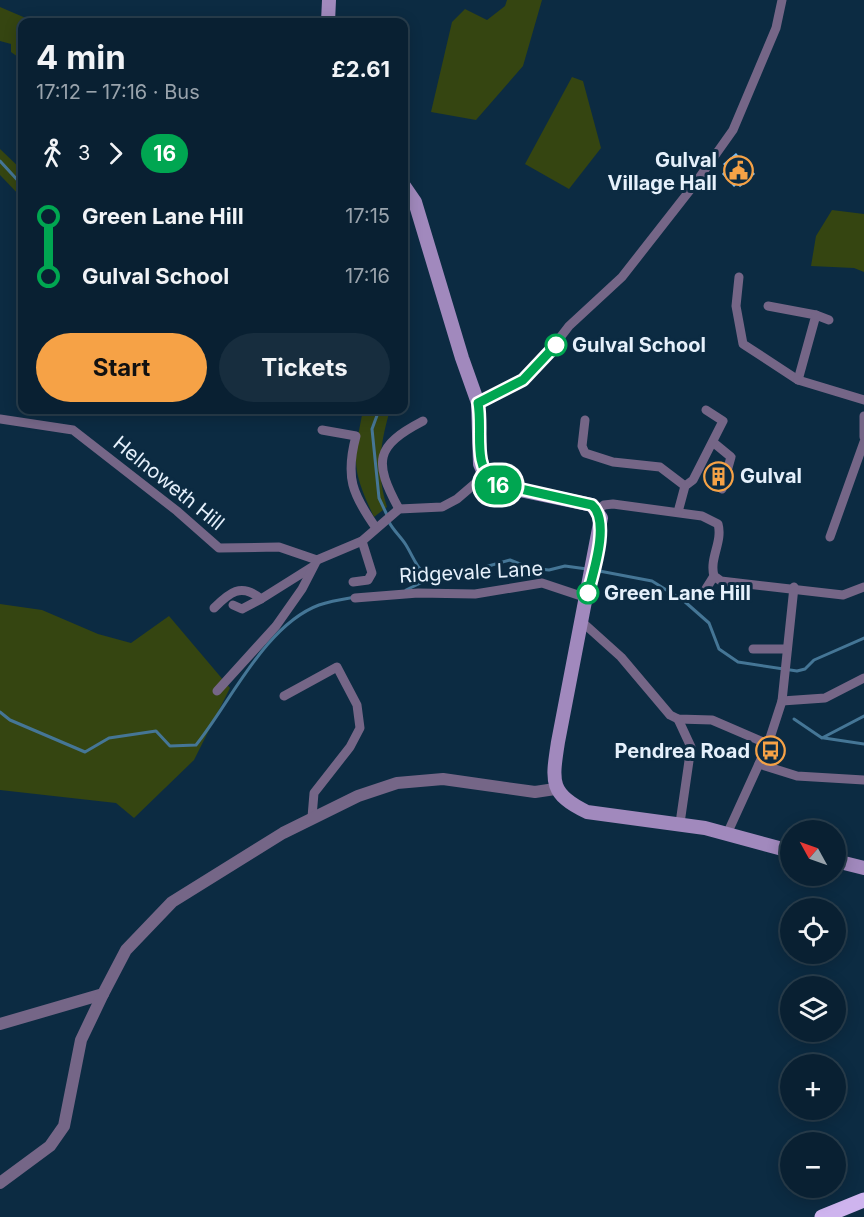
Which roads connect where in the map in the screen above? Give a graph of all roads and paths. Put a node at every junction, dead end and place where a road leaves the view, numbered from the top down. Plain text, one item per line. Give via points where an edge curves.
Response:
1 (329, 0) edge
2 (782, 0) edge
3 (328, 18) edge
4 (408, 192) edge
5 (739, 277) dead end
6 (768, 306) dead end
7 (816, 315) junction
8 (829, 320) dead end
9 (798, 380) junction
10 (864, 400) edge
11 (478, 403) junction
12 (706, 410) dead end
13 (864, 416) edge
14 (0, 419) edge
15 (585, 420) dead end
16 (423, 421) dead end
17 (322, 430) dead end
18 (864, 437) edge
19 (714, 442) junction
20 (864, 442) edge
21 (484, 475) junction
22 (685, 486) junction
23 (722, 489) dead end
24 (397, 510) junction
25 (598, 510) junction
26 (678, 512) junction
27 (380, 525) junction
28 (830, 537) dead end
29 (362, 541) junction
30 (315, 563) junction
31 (714, 576) junction
32 (353, 582) dead end
33 (794, 587) junction
34 (864, 587) edge
35 (689, 592) dead end
36 (355, 598) dead end
37 (587, 598) junction
38 (261, 599) junction
39 (233, 605) dead end
40 (214, 609) dead end
41 (581, 621) junction
42 (753, 649) dead end
43 (787, 649) junction
44 (864, 678) edge
45 (217, 691) dead end
46 (284, 696) dead end
47 (782, 701) junction
48 (678, 719) junction
49 (768, 744) junction
50 (759, 764) junction
51 (864, 780) edge
52 (555, 789) junction
53 (312, 817) junction
54 (680, 823) junction
55 (727, 834) junction
56 (780, 847) edge
57 (846, 864) edge
58 (864, 868) edge
59 (103, 994) junction
60 (0, 1023) edge
61 (0, 1183) edge
62 (864, 1200) edge
63 (822, 1217) edge

1 - 3 main road
2 - 11 street via 776,28 733,130 701,176 622,277 569,326 539,365 508,390
4 - 11 main road via 415,202
5 - 9 street via 736,306 743,344
6 - 7 street
7 - 8 street
7 - 9 street
9 - 10 street
11 - 21 main road via 480,464
12 - 19 street via 723,422
13 - 18 street
14 - 30 street, Helnoweth Hill via 73,430 219,548 279,547
15 - 22 street via 585,453 613,462 660,467
16 - 24 street via 395,436 385,448 382,471
17 - 27 street via 356,436 350,456 350,479 357,501
19 - 22 street via 706,450 693,480
19 - 23 street via 731,457
20 - 28 street
21 - 24 street via 442,507
21 - 25 main road via 510,488 592,505
22 - 26 street
24 - 27 street
25 - 26 street via 613,504
25 - 37 main road via 602,518
26 - 31 street via 702,516 718,524 720,532 711,566
27 - 29 street
29 - 30 street
29 - 32 street via 372,573 368,580
30 - 38 street
30 - 45 street via 276,626
31 - 33 street via 721,581
31 - 35 street via 704,592
33 - 34 street via 843,595
33 - 43 street
36 - 37 street, Ridgevale Lane via 476,594 542,583
37 - 41 main road
38 - 39 street via 242,609
38 - 40 street via 238,589
41 - 48 street via 621,657 670,715
41 - 52 main road via 553,773
42 - 43 street
43 - 47 street
44 - 47 street via 825,698
46 - 53 street via 337,667 357,705 360,728 314,793
47 - 49 street
48 - 49 street via 712,720
48 - 54 street via 691,747
49 - 50 street
50 - 51 street via 797,776
50 - 55 street
52 - 53 street via 535,792 443,779 397,783
52 - 54 main road via 587,812
53 - 59 street via 172,902 126,950
54 - 55 main road
55 - 56 main road
57 - 58 main road
59 - 60 street
59 - 61 street via 81,1040 64,1126 50,1146
62 - 63 highway

